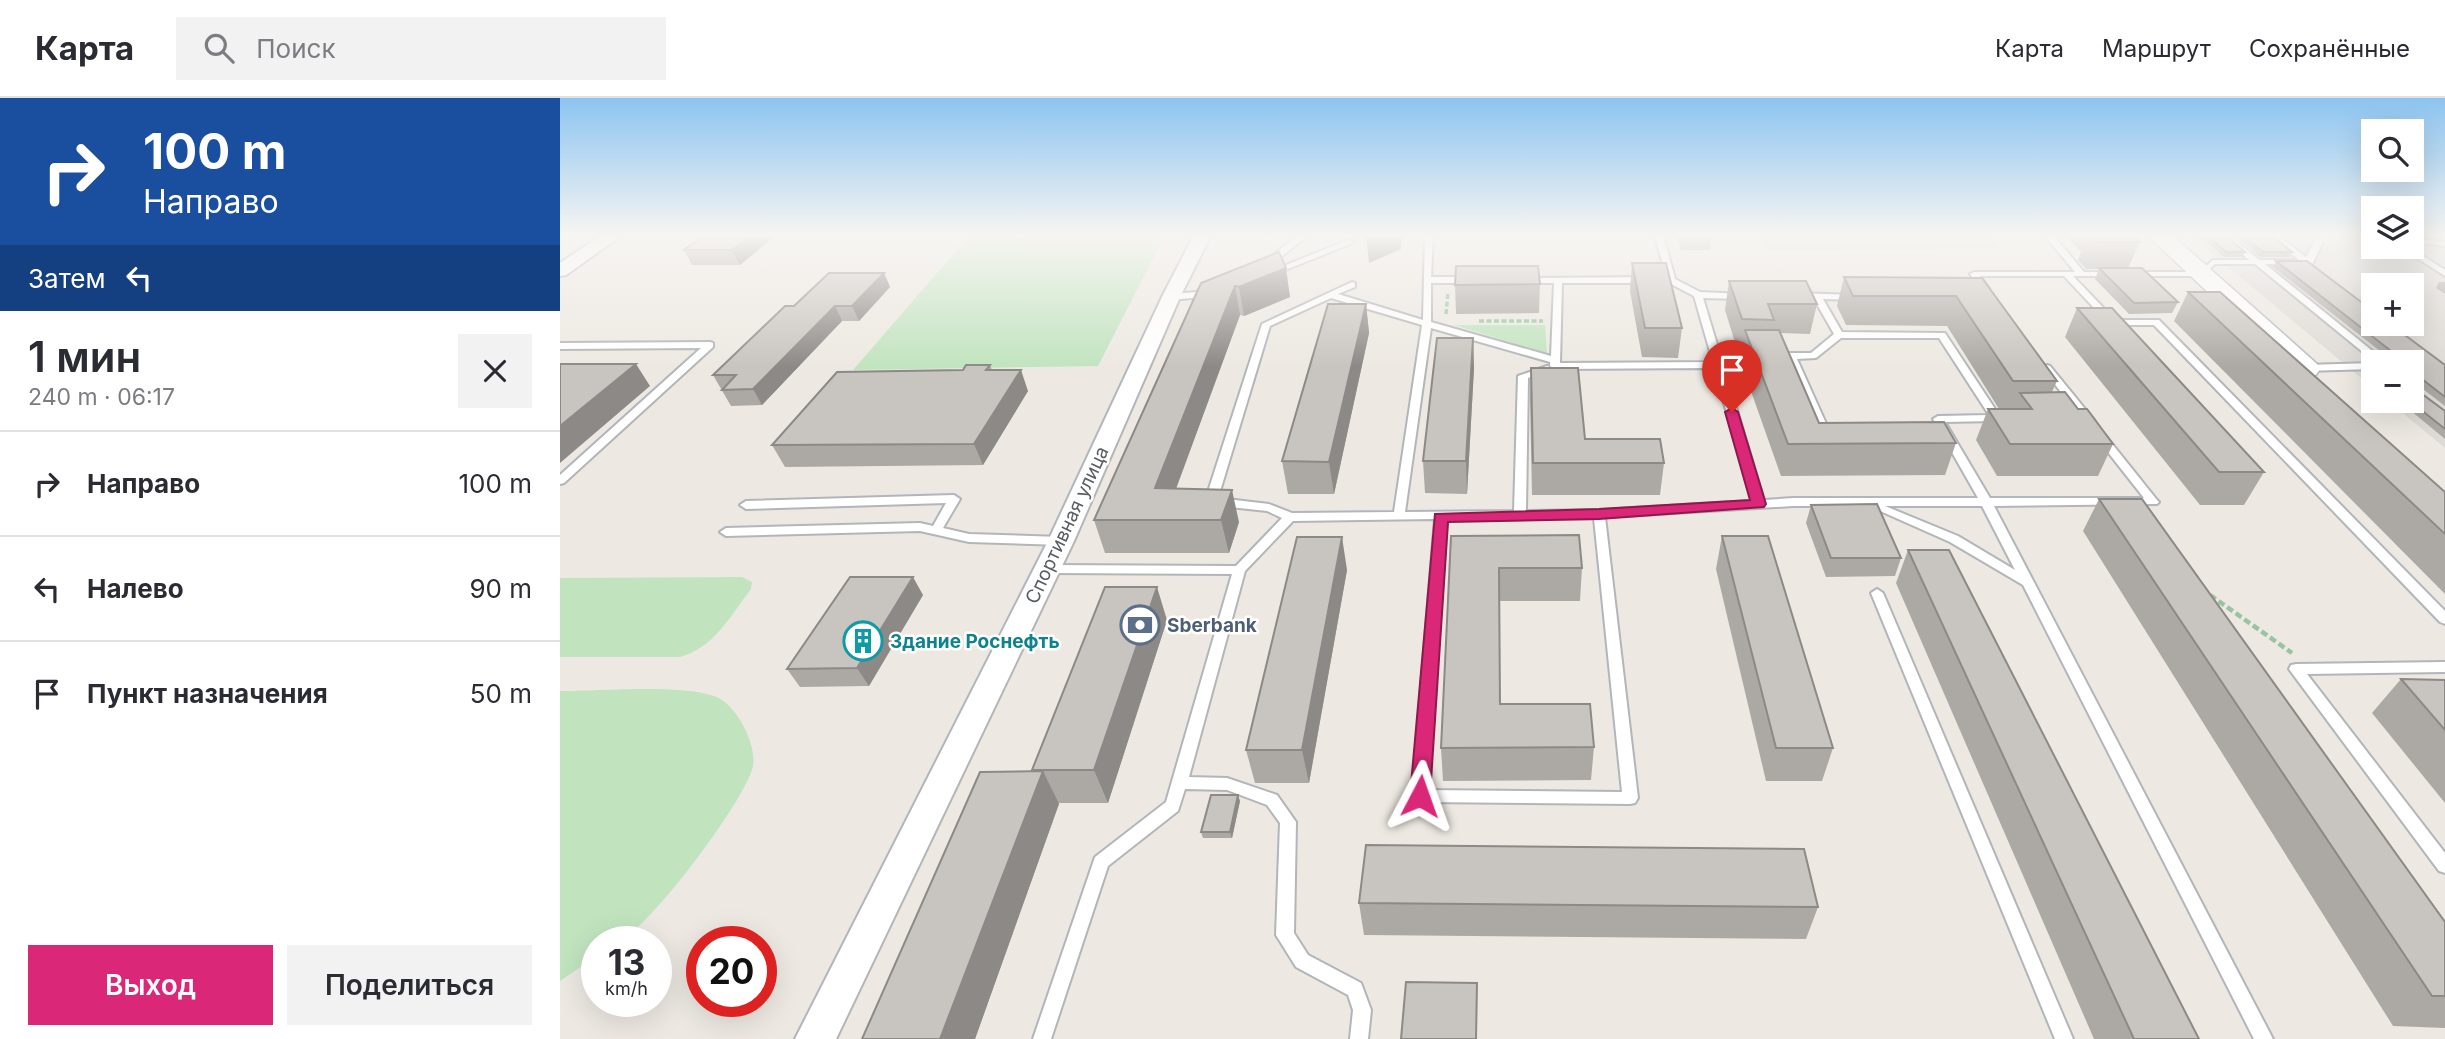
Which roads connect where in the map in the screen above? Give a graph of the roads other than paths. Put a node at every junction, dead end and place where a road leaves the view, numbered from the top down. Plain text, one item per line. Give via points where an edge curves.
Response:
1 (1180, 279) edge
2 (1977, 279) edge
3 (2071, 279) edge
4 (2206, 279) edge
5 (2278, 279) edge
6 (1427, 280) joint
7 (1479, 280) edge
8 (1519, 280) edge
9 (1558, 280) junction
10 (1671, 280) joint
11 (1352, 285) dead end
12 (1217, 293) edge
13 (1331, 295) junction
14 (1698, 295) junction
15 (1751, 296) edge
16 (1791, 296) edge
17 (1171, 297) junction
18 (1817, 297) junction
19 (1858, 297) edge
20 (1979, 299) edge
21 (1427, 324) junction
22 (1839, 335) junction
23 (560, 346) edge
24 (2366, 350) edge
25 (1715, 354) junction
26 (1766, 355) edge
27 (1778, 355) edge
28 (1791, 356) junction
29 (1555, 363) junction
30 (2043, 363) edge
31 (1718, 365) junction
32 (2361, 366) edge
33 (2305, 368) junction
34 (2335, 395) edge
35 (2073, 417) edge
36 (2085, 417) junction
37 (1996, 418) junction
38 (2009, 418) edge
39 (1842, 441) edge
40 (1937, 442) edge
41 (1951, 442) junction
42 (560, 481) edge
43 (1867, 502) junction
44 (1986, 502) junction
45 (1759, 504) junction
46 (746, 505) dead end
47 (1599, 514) junction
48 (1520, 515) junction
49 (1290, 517) junction
50 (1399, 517) junction
51 (1441, 517) junction
52 (936, 530) junction
53 (726, 532) dead end
54 (1061, 541) junction
55 (1048, 569) junction
56 (1239, 570) junction
57 (2028, 583) junction
58 (1877, 593) dead end
59 (2445, 619) edge
60 (2445, 667) edge
61 (1179, 783) junction
62 (2445, 866) edge
63 (815, 1039) edge
64 (1042, 1039) edge
65 (1359, 1039) edge
66 (2064, 1039) edge
67 (2264, 1039) edge

1 - 17 street, Спортивная улица
2 - 20 lane via 1993,299
3 - 59 lane via 2113,323 2156,323
4 - 33 street
5 - 24 lane
6 - 7 lane
6 - 21 lane
8 - 9 lane
9 - 10 lane
9 - 29 lane
10 - 14 lane
11 - 13 lane
12 - 17 lane
13 - 21 lane
13 - 49 lane via 1266,324 1211,500 1269,508
14 - 15 lane
14 - 25 lane
16 - 18 lane
17 - 54 street, Спортивная улица
18 - 19 lane
18 - 22 lane
21 - 29 lane via 1445,325
21 - 50 lane
22 - 28 lane via 1813,356
22 - 37 lane via 1942,335
23 - 42 lane via 710,345
25 - 26 lane
25 - 31 lane
27 - 28 lane
28 - 39 lane via 1829,441
29 - 31 lane
29 - 48 lane via 1523,376
30 - 36 lane
31 - 45 lane
32 - 33 lane
33 - 34 street
35 - 36 lane
36 - 44 lane via 2152,502
37 - 38 lane
37 - 41 lane via 1938,419
40 - 41 lane
41 - 44 lane
43 - 44 lane
43 - 45 lane
43 - 57 lane via 1954,539
44 - 57 lane
45 - 47 lane
46 - 52 lane via 954,499
47 - 48 lane
47 - 51 lane via 1630,798 1420,796
48 - 51 lane
49 - 50 lane
49 - 56 lane
50 - 51 lane
52 - 53 lane
52 - 54 lane via 969,538
54 - 55 street, Спортивная улица
55 - 56 lane
55 - 63 street, Спортивная улица
56 - 61 lane
57 - 67 lane
58 - 66 lane
60 - 62 lane via 2296,669
61 - 64 lane via 1173,806 1101,862
61 - 65 lane via 1227,784 1272,800 1288,822 1284,935 1302,961 1355,989 1362,1010

